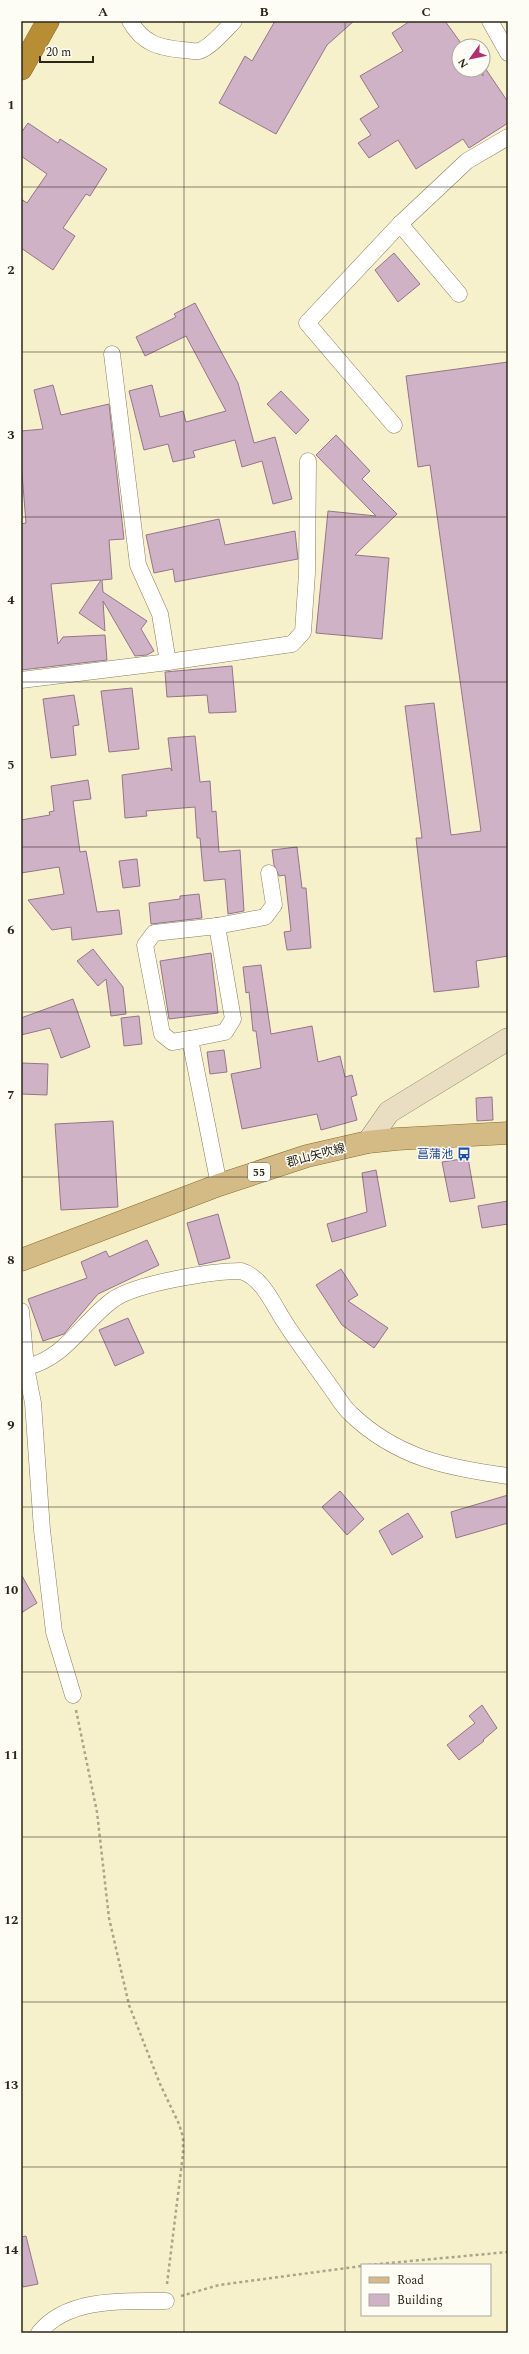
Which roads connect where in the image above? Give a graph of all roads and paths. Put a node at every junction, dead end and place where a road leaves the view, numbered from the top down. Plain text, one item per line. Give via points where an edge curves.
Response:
1 (48, 21) edge
2 (130, 21) edge
3 (234, 21) edge
4 (490, 21) edge
5 (508, 53) edge
6 (21, 69) edge
7 (508, 137) edge
8 (400, 224) junction
9 (459, 294) dead end
10 (112, 354) dead end
11 (394, 425) dead end
12 (308, 462) dead end
13 (168, 662) junction
14 (21, 680) edge
15 (269, 873) dead end
16 (217, 926) junction
17 (190, 1039) junction
18 (508, 1039) edge
19 (508, 1133) edge
20 (368, 1142) junction
21 (219, 1185) junction
22 (21, 1260) edge
23 (21, 1311) edge
24 (26, 1366) junction
25 (508, 1476) edge
26 (73, 1695) joint
27 (508, 2252) edge
28 (379, 2264) edge
29 (361, 2266) edge
30 (166, 2301) junction
31 (39, 2333) edge

1 - 6 highway
2 - 3 street via 147,41 163,48 200,51 221,36
4 - 5 street
7 - 8 street via 467,161
8 - 9 street
8 - 11 street via 307,323
10 - 13 street via 138,565 160,614
12 - 13 street via 307,573 303,632 292,644
13 - 14 street
15 - 16 street via 274,906 265,917
16 - 17 street via 233,1019 225,1032
16 - 17 street via 154,933 145,945 162,1034 172,1042
17 - 21 street
18 - 20 street via 389,1112
19 - 20 main road, 郡山矢吹線 / 55
20 - 21 main road, 郡山矢吹線 / 55 via 308,1156
21 - 22 main road, 郡山矢吹線 / 55
23 - 24 street
24 - 25 street via 37,1364 64,1348 91,1318 116,1298 143,1288 205,1275 241,1271 259,1283 297,1342 350,1413 379,1437 404,1452 429,1461 460,1469
24 - 26 street via 33,1403 42,1530 54,1632
26 - 30 path via 97,1812 109,1918 129,2005 183,2137
27 - 28 path
29 - 30 path via 219,2285
30 - 31 street via 126,2301 91,2305 57,2318

